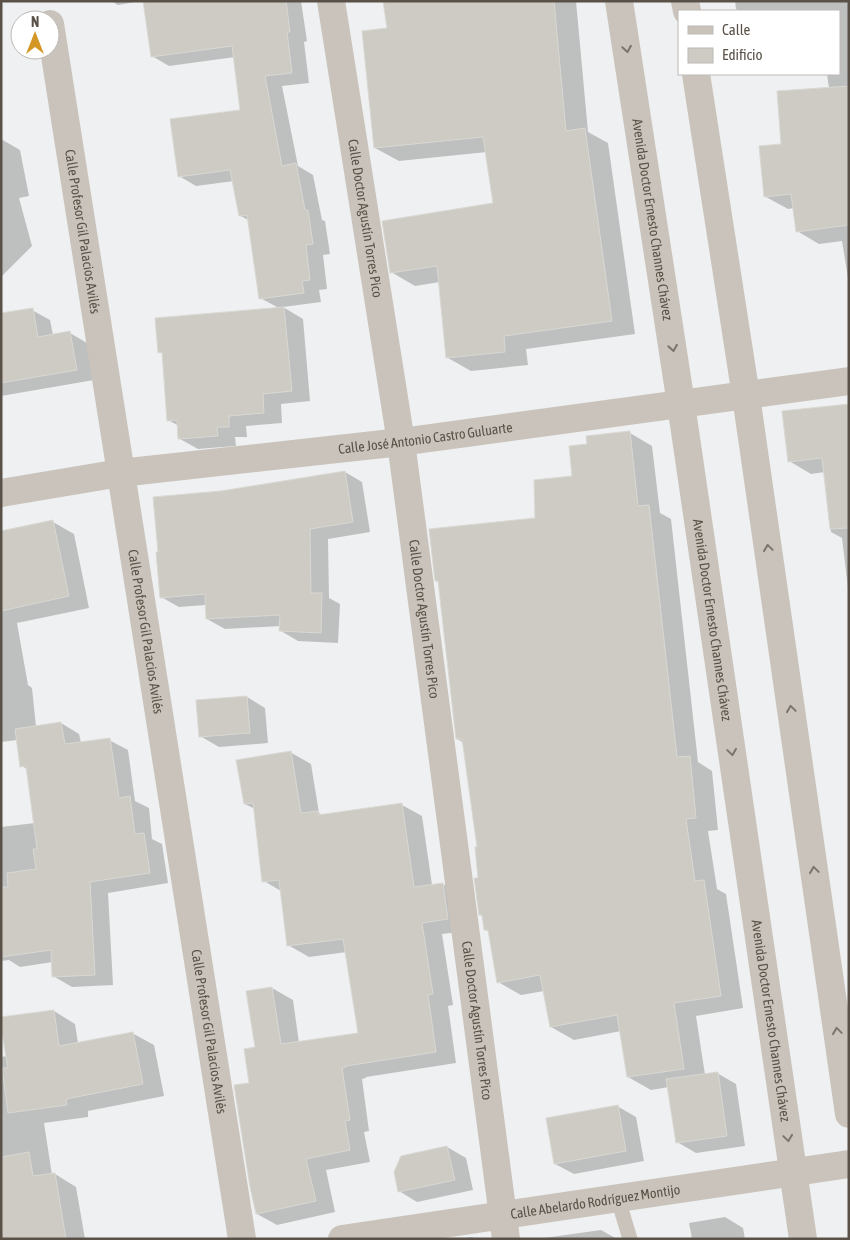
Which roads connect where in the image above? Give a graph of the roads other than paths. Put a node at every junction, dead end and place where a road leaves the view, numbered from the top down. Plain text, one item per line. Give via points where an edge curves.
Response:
1 (330, 1) edge
2 (619, 1) edge
3 (56, 60) edge
4 (696, 75) edge
5 (849, 381) edge
6 (746, 396) junction
7 (681, 404) junction
8 (401, 442) junction
9 (120, 473) junction
10 (1, 493) edge
11 (849, 1114) edge
12 (849, 1164) edge
13 (793, 1174) junction
14 (618, 1199) junction
15 (504, 1227) edge
16 (242, 1239) edge
17 (342, 1239) edge
18 (630, 1239) edge
19 (803, 1239) edge

1 - 8 street, Calle Doctor Agustín Torres Pico
2 -> 7 street, Avenida Doctor Ernesto Channes Chávez
3 - 9 street, Calle Profesor Gil Palacios Avilés
4 - 6 street
5 - 6 street, Calle José Antonio Castro Guluarte
6 - 7 street, Calle José Antonio Castro Guluarte
11 -> 6 street
7 - 8 street, Calle José Antonio Castro Guluarte
7 -> 13 street, Avenida Doctor Ernesto Channes Chávez
8 - 9 street, Calle José Antonio Castro Guluarte
8 - 15 street, Calle Doctor Agustín Torres Pico
9 - 10 street, Calle José Antonio Castro Guluarte
9 - 16 street, Calle Profesor Gil Palacios Avilés
12 - 13 street, Calle Abelardo Rodríguez Montijo
13 - 14 street, Calle Abelardo Rodríguez Montijo
13 - 19 street, Avenida Doctor Ernesto Channes Chávez
14 - 15 street, Calle Abelardo Rodríguez Montijo
14 - 18 lane
15 - 17 street, Calle Abelardo Rodríguez Montijo

